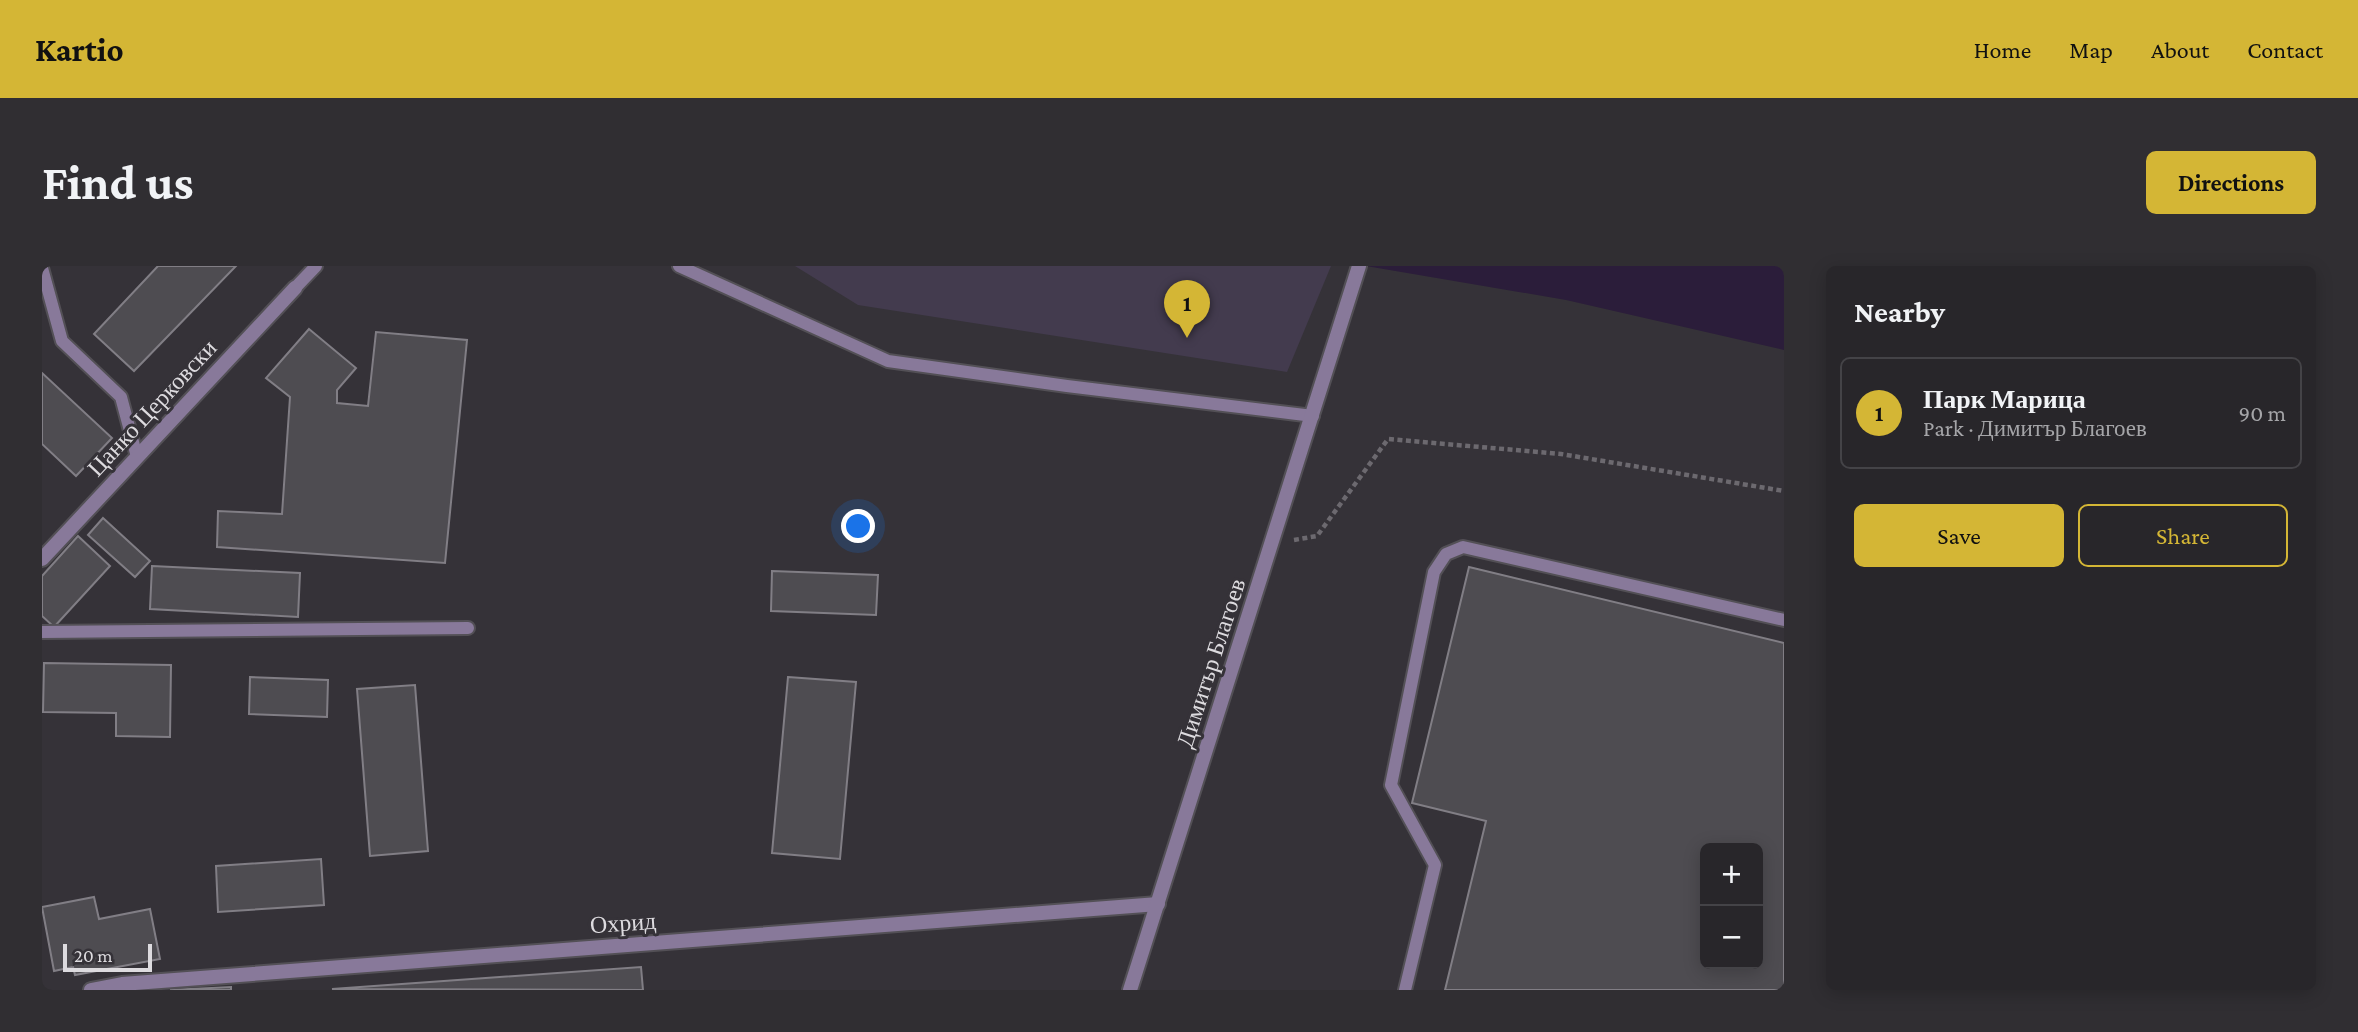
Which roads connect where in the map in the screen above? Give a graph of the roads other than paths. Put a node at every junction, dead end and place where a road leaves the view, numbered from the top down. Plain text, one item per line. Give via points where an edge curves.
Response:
1 (316, 266) edge
2 (679, 266) edge
3 (1359, 266) edge
4 (42, 268) edge
5 (295, 288) joint
6 (1313, 416) junction
7 (137, 457) junction
8 (42, 559) edge
9 (1784, 620) edge
10 (468, 628) dead end
11 (42, 632) edge
12 (1158, 905) junction
13 (92, 990) edge
14 (1130, 990) edge
15 (1405, 990) edge

1 - 5 lane
2 - 6 lane via 888,360
3 - 6 street, Димитър Благоев
4 - 7 lane via 62,341 121,397
5 - 7 street, Цанко Церковски
6 - 12 street, Димитър Благоев
7 - 8 street, Цанко Церковски
9 - 15 lane via 1464,547 1446,554 1434,572 1391,785 1434,865
10 - 11 lane
12 - 13 street, Охрид via 122,984
12 - 14 street, Димитър Благоев

